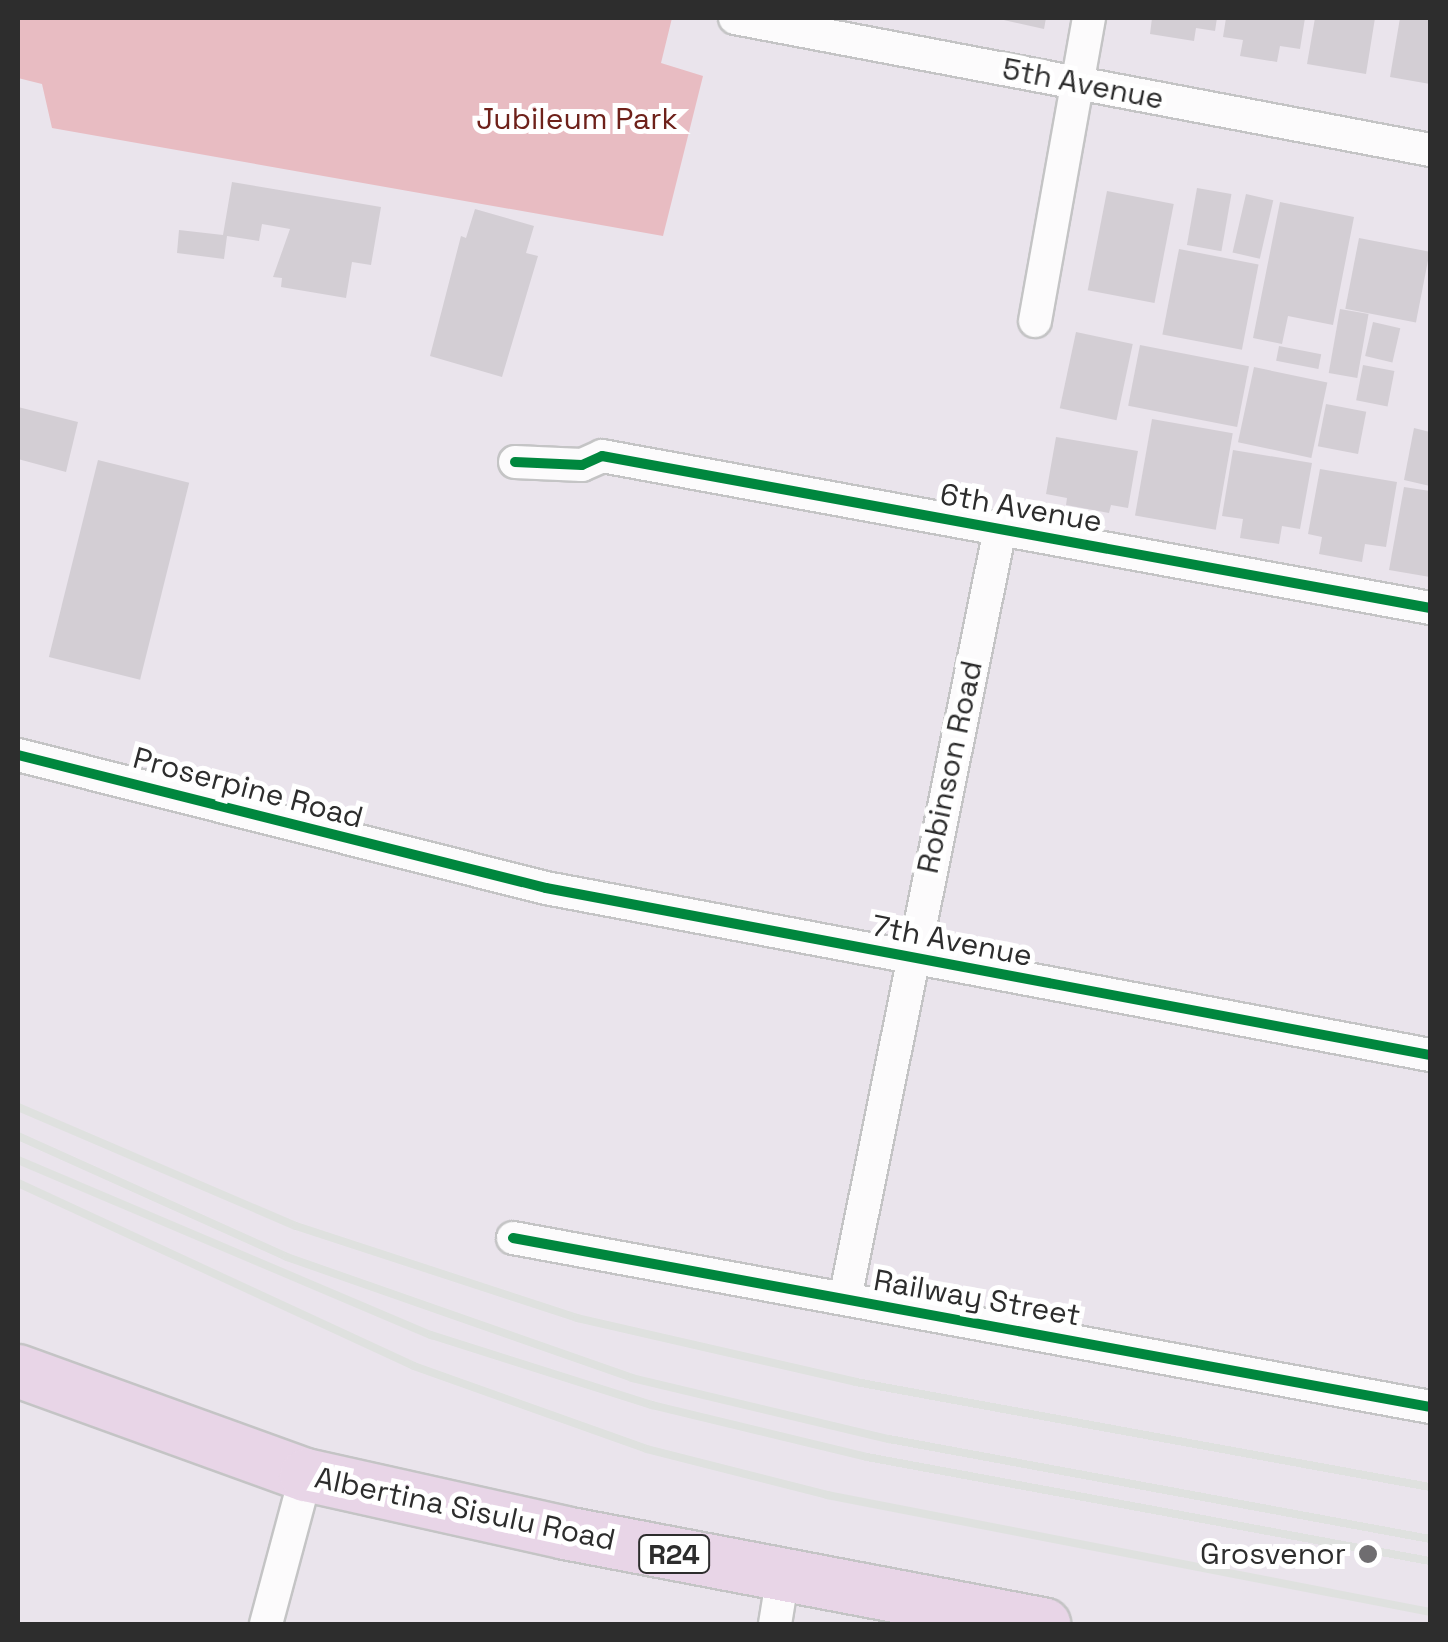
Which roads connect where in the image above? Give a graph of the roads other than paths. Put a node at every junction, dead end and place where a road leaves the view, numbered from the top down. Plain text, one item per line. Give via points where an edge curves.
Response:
1 (735, 18) edge
2 (1088, 18) edge
3 (1077, 83) junction
4 (1430, 150) edge
5 (1035, 321) dead end
6 (515, 462) dead end
7 (1000, 529) junction
8 (1430, 608) edge
9 (18, 754) edge
10 (466, 870) joint
11 (910, 959) junction
12 (1430, 1055) edge
13 (514, 1238) dead end
14 (845, 1299) junction
15 (18, 1371) edge
16 (1430, 1407) edge
17 (306, 1475) junction
18 (779, 1600) edge
19 (266, 1624) edge
20 (1044, 1624) edge

1 - 3 street, 5th Avenue
2 - 3 street
3 - 4 street, 5th Avenue
3 - 5 street
6 - 7 street, 6th Avenue via 582,465 602,456
7 - 8 street, 6th Avenue
7 - 11 street, Robinson Road
9 - 10 street, Proserpine Road
10 - 11 street, 7th Avenue
11 - 12 street, 7th Avenue
11 - 14 street, Robinson Road
13 - 14 street, Railway Street
14 - 16 street, Railway Street
15 - 17 main road, Albertina Sisulu Road / R24
17 - 18 main road, Albertina Sisulu Road / R24
17 - 19 street
18 - 20 main road, Albertina Sisulu Road / R24

